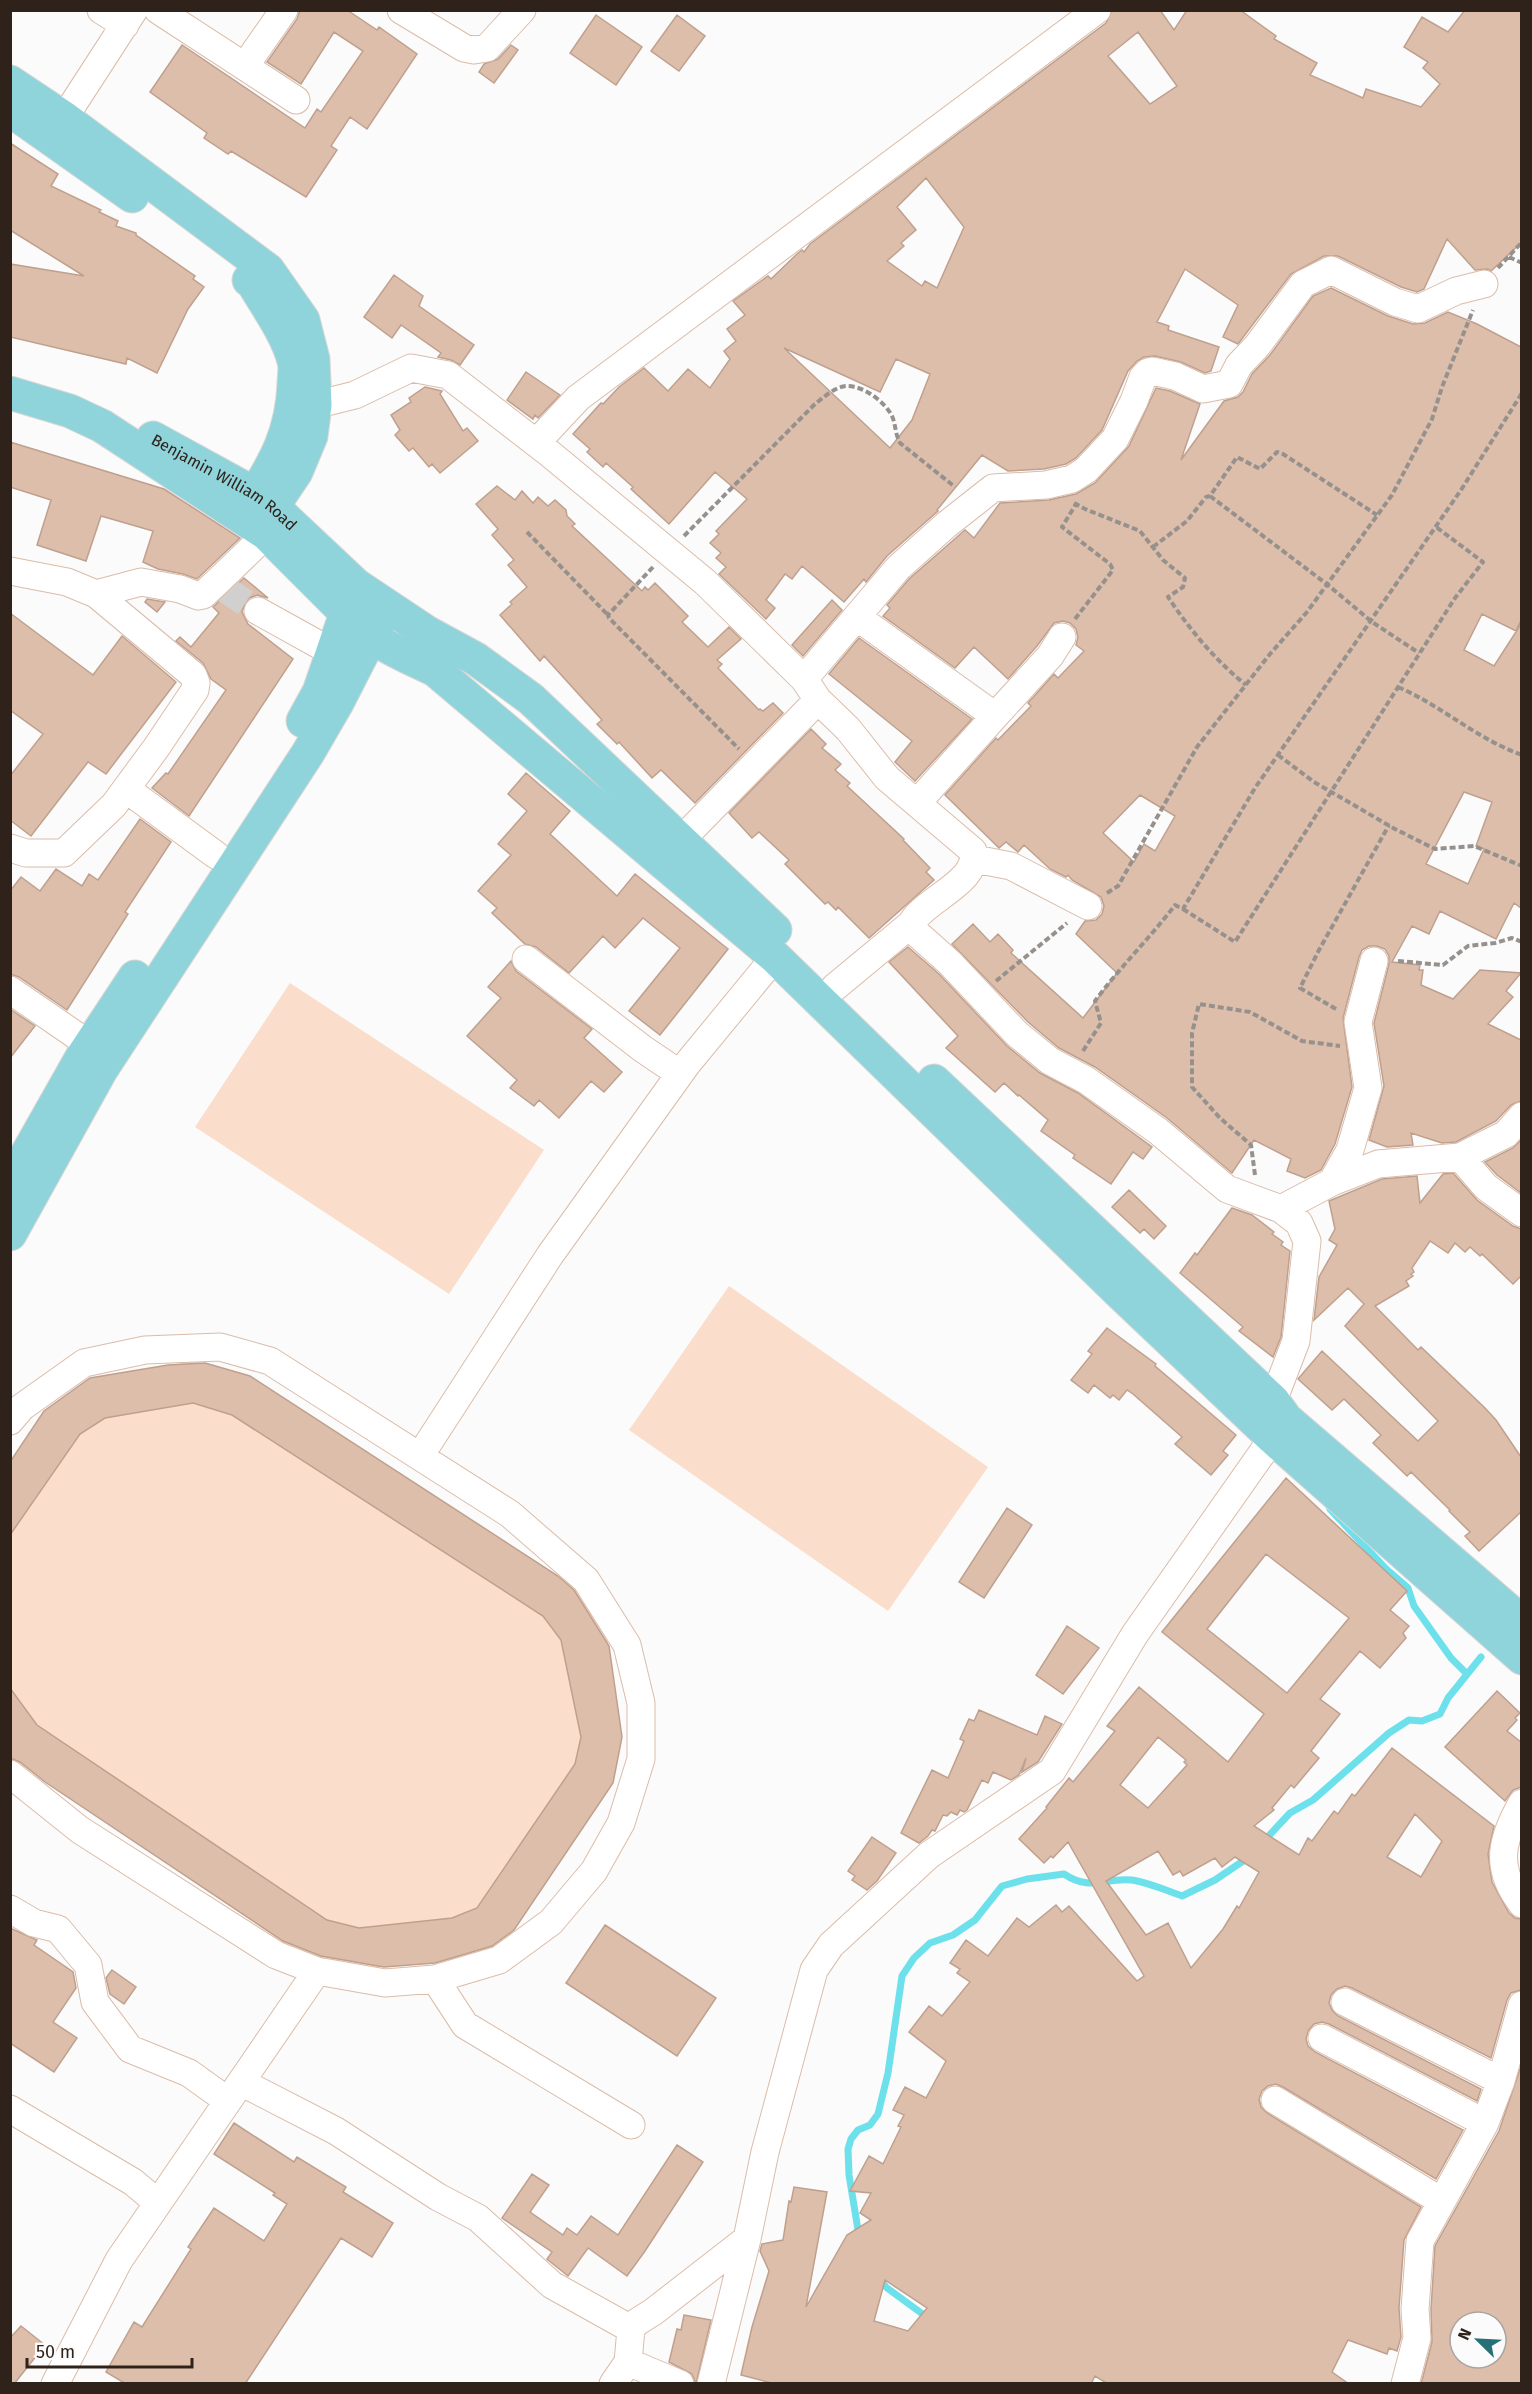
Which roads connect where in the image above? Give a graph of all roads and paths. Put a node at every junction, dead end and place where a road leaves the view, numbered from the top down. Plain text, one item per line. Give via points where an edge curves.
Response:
1 (100, 10) edge
2 (158, 10) edge
3 (284, 10) edge
4 (401, 10) edge
5 (522, 10) edge
6 (1097, 10) edge
7 (130, 18) edge
8 (244, 66) junction
9 (10, 82) edge
10 (296, 100) dead end
11 (10, 110) edge
12 (57, 128) junction
13 (1521, 242) edge
14 (1508, 256) junction
15 (1521, 263) edge
16 (1484, 284) junction
17 (10, 370) edge
18 (10, 393) edge
19 (1521, 393) edge
20 (304, 404) junction
21 (536, 443) junction
22 (1046, 485) junction
23 (1210, 496) junction
24 (974, 503) junction
25 (1076, 504) junction
26 (1377, 515) junction
27 (259, 516) junction
28 (1436, 527) junction
29 (527, 532) dead end
30 (1152, 547) junction
31 (668, 552) junction
32 (10, 571) edge
33 (1328, 585) junction
34 (96, 594) junction
35 (351, 599) junction
36 (385, 607) junction
37 (258, 611) tunnel mouth
38 (608, 615) junction
39 (857, 617) junction
40 (1372, 622) junction
41 (1062, 637) joint
42 (371, 638) junction
43 (332, 652) junction
44 (1419, 653) junction
45 (1246, 685) junction
46 (1398, 687) junction
47 (811, 689) junction
48 (995, 716) junction
49 (1278, 755) junction
50 (1521, 755) edge
51 (756, 765) junction
52 (126, 789) junction
53 (1330, 791) junction
54 (917, 803) junction
55 (1389, 825) junction
56 (680, 841) junction
57 (10, 848) edge
58 (216, 855) junction
59 (975, 859) junction
60 (1521, 866) edge
61 (1088, 906) junction
62 (1183, 909) junction
63 (911, 924) junction
64 (1521, 942) edge
65 (775, 957) junction
66 (526, 959) dead end
67 (1374, 961) joint
68 (835, 987) junction
69 (10, 990) edge
70 (979, 995) junction
71 (1359, 1018) junction
72 (90, 1045) junction
73 (1362, 1049) junction
74 (1070, 1072) junction
75 (680, 1074) junction
76 (1516, 1131) edge
77 (1461, 1157) junction
78 (1332, 1182) junction
79 (10, 1184) edge
80 (1270, 1204) junction
81 (1521, 1213) edge
82 (10, 1234) edge
83 (1277, 1419) junction
84 (10, 1421) edge
85 (420, 1456) junction
86 (1521, 1622) edge
87 (1521, 1658) edge
88 (10, 1774) edge
89 (1521, 1803) edge
90 (1521, 1904) edge
91 (10, 1909) edge
92 (317, 1971) junction
93 (435, 1979) junction
94 (1345, 2002) dead end
95 (1521, 2005) edge
96 (1322, 2038) dead end
97 (1501, 2081) junction
98 (235, 2091) junction
99 (1275, 2100) dead end
100 (10, 2109) edge
101 (1485, 2123) junction
102 (631, 2125) dead end
103 (1441, 2201) junction
104 (158, 2203) junction
105 (747, 2240) junction
106 (631, 2329) junction
107 (620, 2373) edge
108 (55, 2384) edge
109 (680, 2384) edge
110 (711, 2384) edge
111 (1405, 2384) edge

1 - 7 street
2 - 8 street
3 - 8 street
4 - 5 street via 464,48 474,50 487,48
6 - 21 street via 578,398
7 - 12 street
8 - 10 street
9 - 12 main road
11 - 12 main road
12 - 20 main road via 268,270 303,320 313,359
13 - 14 path
14 - 15 path
14 - 16 path
16 - 22 street via 1456,291 1418,309 1395,302 1331,270 1303,284 1239,365 1229,384 1203,388 1175,376 1148,372 1115,439 1086,470 1072,479
16 - 26 path via 1432,419 1392,495
17 - 27 main road, Benjamin William Road via 59,388
18 - 27 main road, Benjamin William Road via 62,408 102,426
19 - 28 path
20 - 21 street via 355,395 411,368 448,375
20 - 27 main road via 270,472
21 - 31 street
22 - 24 street via 993,488
22 - 25 path
23 - 26 path via 1237,457 1260,469 1277,452
23 - 30 path via 1187,521
23 - 33 path
24 - 31 path via 900,443 883,401 848,386 837,388 814,404
24 - 39 street via 898,568
25 - 30 path via 1140,531
25 - 41 path via 1062,527 1113,570
26 - 33 path
27 - 34 street via 220,585 203,595 141,582
27 - 35 main road, Benjamin William Road
28 - 40 path
28 - 44 path via 1484,562
29 - 38 path
30 - 45 path via 1185,578 1183,587 1168,597 1185,622
31 - 38 path
31 - 47 street via 705,582
32 - 34 street via 67,582
33 - 40 path
33 - 45 path
34 - 52 street via 193,675 196,683 195,690
35 - 36 main road, Benjamin William Road
35 - 42 main road, Benjamin William Road via 356,626
35 - 43 main road
36 - 42 main road
36 - 56 main road, Benjamin William Road via 476,659 531,699
37 - 43 street
38 - 51 path
39 - 47 street
39 - 48 street
40 - 44 path
40 - 49 path
41 - 48 street via 1050,656
42 - 65 main road, Benjamin William Road via 435,670
42 - 82 main road via 308,753 101,1070
43 - 58 main road via 319,692 291,742
44 - 46 path
45 - 61 path via 1197,747 1118,886
46 - 50 path
46 - 53 path
47 - 51 street
47 - 54 street via 887,778
48 - 54 street
49 - 53 path
49 - 62 path
51 - 56 street
52 - 57 street via 64,853 26,853
52 - 58 street
53 - 55 path
53 - 62 path via 1234,942
54 - 59 street via 974,850
55 - 60 path via 1435,849 1474,846
55 - 71 path via 1300,988 1328,1006
56 - 68 main road, Benjamin William Road
58 - 72 main road
59 - 61 street via 1011,866
59 - 63 street via 963,877
61 - 70 path
62 - 74 path via 1175,905 1095,1001 1101,1023
63 - 68 street
63 - 70 street
64 - 67 path via 1512,938 1468,946 1443,965
65 - 75 street
65 - 83 main road, Benjamin William Road via 1120,1293
66 - 75 street
67 - 71 street
68 - 83 main road, Benjamin William Road
69 - 72 street
70 - 74 street via 1017,1034
71 - 73 street
72 - 79 main road
73 - 78 street via 1368,1088 1350,1150
73 - 80 path via 1302,1041 1250,1012 1199,1004 1192,1033 1192,1087 1251,1145
74 - 80 street via 1158,1131 1227,1188
75 - 85 street via 549,1255
76 - 77 street
77 - 78 street via 1378,1164
77 - 81 street via 1486,1187
78 - 80 street
80 - 83 street via 1299,1223 1307,1241 1296,1341
83 - 86 main road
83 - 87 main road
83 - 105 street via 1135,1634 1052,1771 929,1855 831,1944 814,1970 765,2152
84 - 85 street via 22,1407 84,1364 145,1350 220,1347 270,1361
85 - 93 street via 510,1514 586,1580 627,1645 641,1703 641,1759 621,1823 594,1871 551,1922 500,1960
88 - 92 street via 80,1830 157,1881 276,1955
89 - 90 street via 1505,1840 1502,1861 1512,1892
91 - 98 street via 34,1923 58,1929 88,1965 95,2002 130,2049
92 - 93 street via 385,1983
92 - 98 street
93 - 102 street via 465,2025
94 - 97 street
95 - 97 street
96 - 101 street
97 - 101 street
98 - 104 street
98 - 106 street via 336,2131 478,2218 552,2285
99 - 103 street
100 - 104 street via 133,2182
101 - 103 street
103 - 111 street via 1420,2241 1417,2338
104 - 108 street via 119,2260
105 - 106 street
105 - 110 street
106 - 107 street
107 - 109 street

